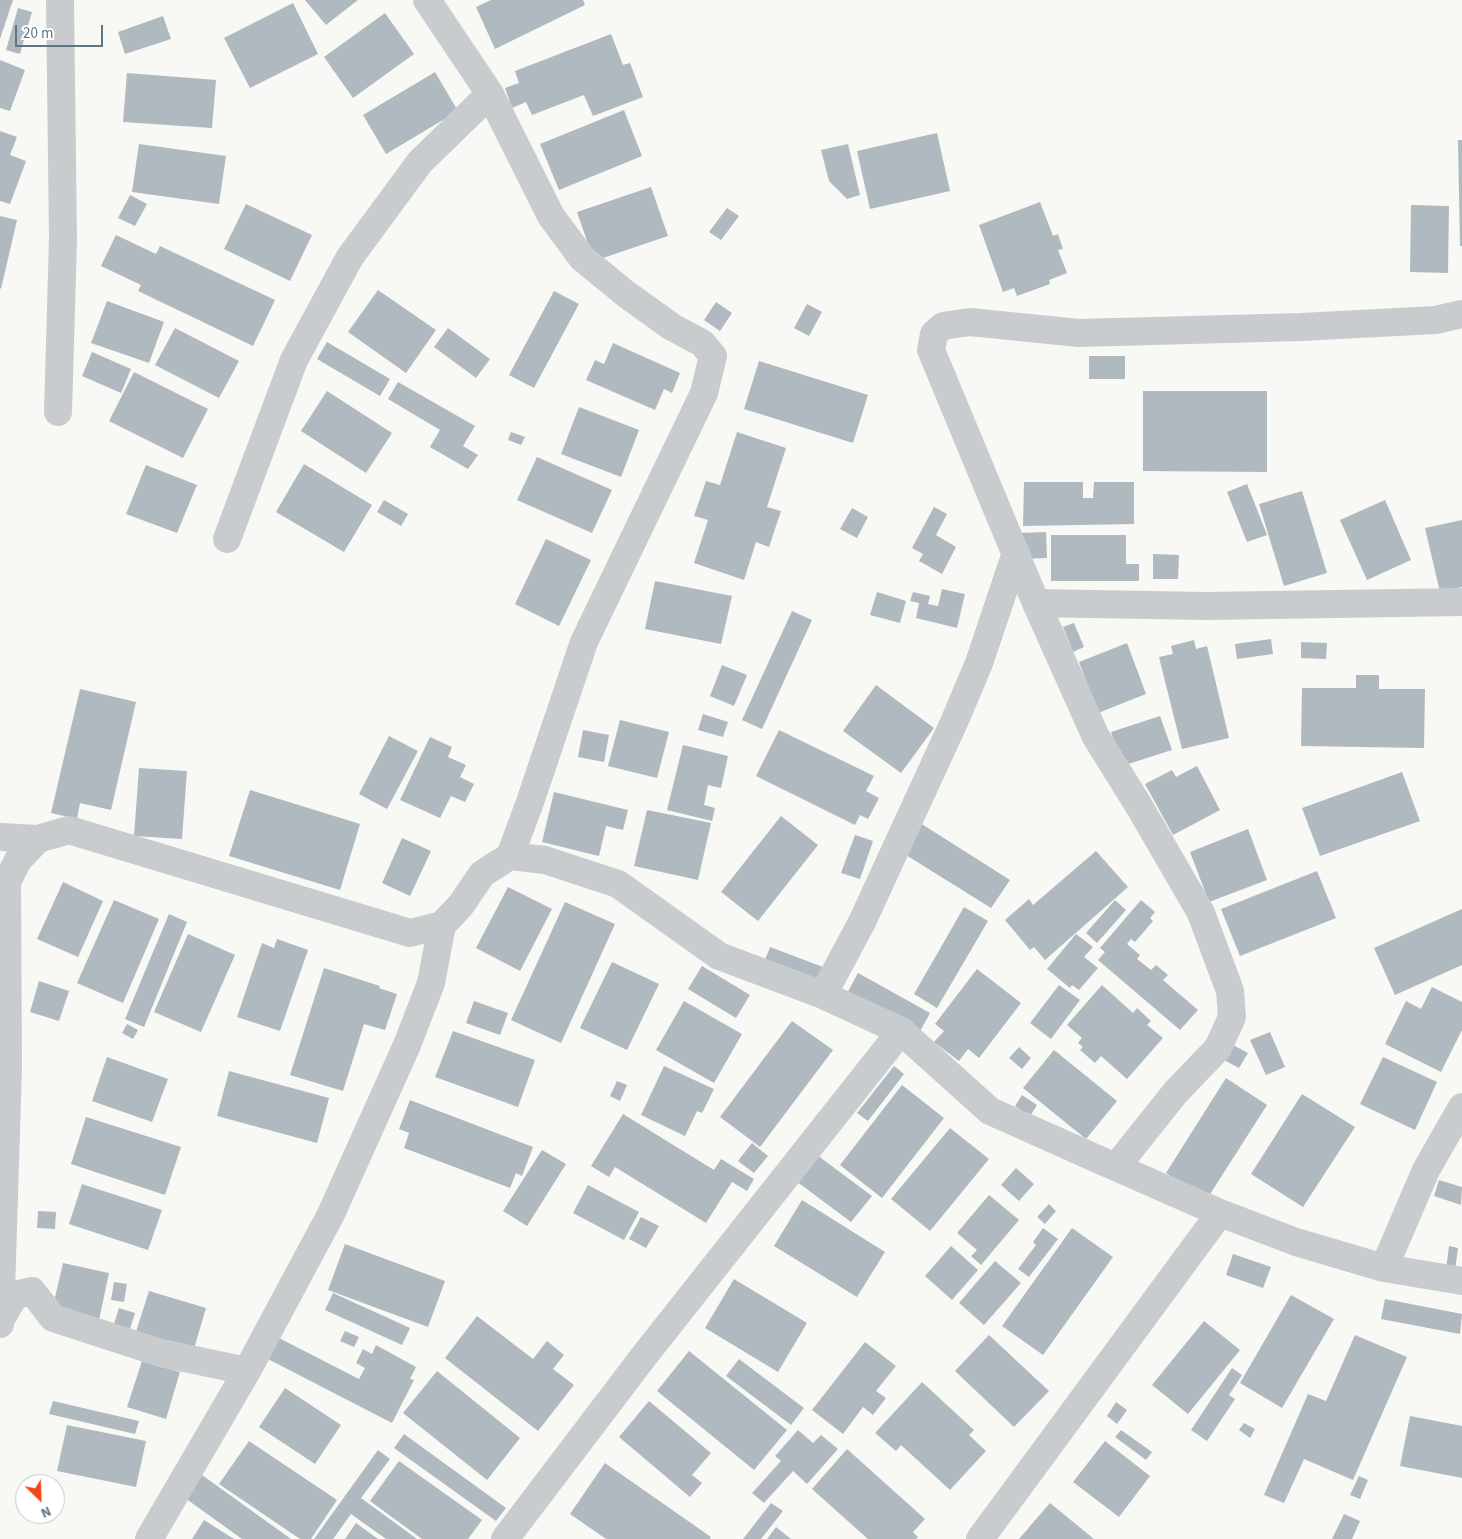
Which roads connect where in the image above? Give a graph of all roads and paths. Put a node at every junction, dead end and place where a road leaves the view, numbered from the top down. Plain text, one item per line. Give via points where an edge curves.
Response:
1 (60, 0) edge
2 (427, 0) edge
3 (490, 94) junction
4 (1462, 314) edge
5 (58, 412) dead end
6 (227, 539) dead end
7 (1016, 553) junction
8 (1462, 602) edge
9 (1036, 603) junction
10 (0, 837) edge
11 (38, 839) junction
12 (510, 856) junction
13 (442, 925) junction
14 (824, 995) junction
15 (901, 1031) junction
16 (1462, 1107) edge
17 (3, 1162) edge
18 (1116, 1167) junction
19 (1220, 1213) junction
20 (1384, 1268) junction
21 (1462, 1280) edge
22 (0, 1322) edge
23 (247, 1371) junction
24 (149, 1539) edge
25 (505, 1539) edge
26 (980, 1539) edge

1 - 5 street via 63,239
2 - 3 street
3 - 6 street via 420,162 350,257 294,360
3 - 12 street via 551,216 582,258 664,322 702,343 713,356 704,393 584,642
4 - 7 street via 1436,320 1301,327 1079,333 970,322 942,326 934,334 931,350
7 - 9 street
7 - 14 street via 979,663 955,720 862,922
8 - 9 street via 1206,606
9 - 18 street via 1096,737 1201,913 1230,991 1232,1017 1218,1048 1175,1093
10 - 11 street
11 - 13 street via 69,830 410,933
11 - 17 street via 18,860 7,882 8,1067
12 - 13 street via 482,874 461,905
12 - 14 street via 545,860 618,884 719,956
13 - 23 street via 431,983 408,1046 331,1214
14 - 15 street
15 - 18 street via 990,1111
15 - 25 street via 644,1356
16 - 20 street via 1426,1170
17 - 22 street
18 - 19 street
19 - 20 street via 1296,1242
19 - 26 street
20 - 21 street
22 - 23 street via 15,1295 32,1291 52,1318 161,1353
23 - 24 street

